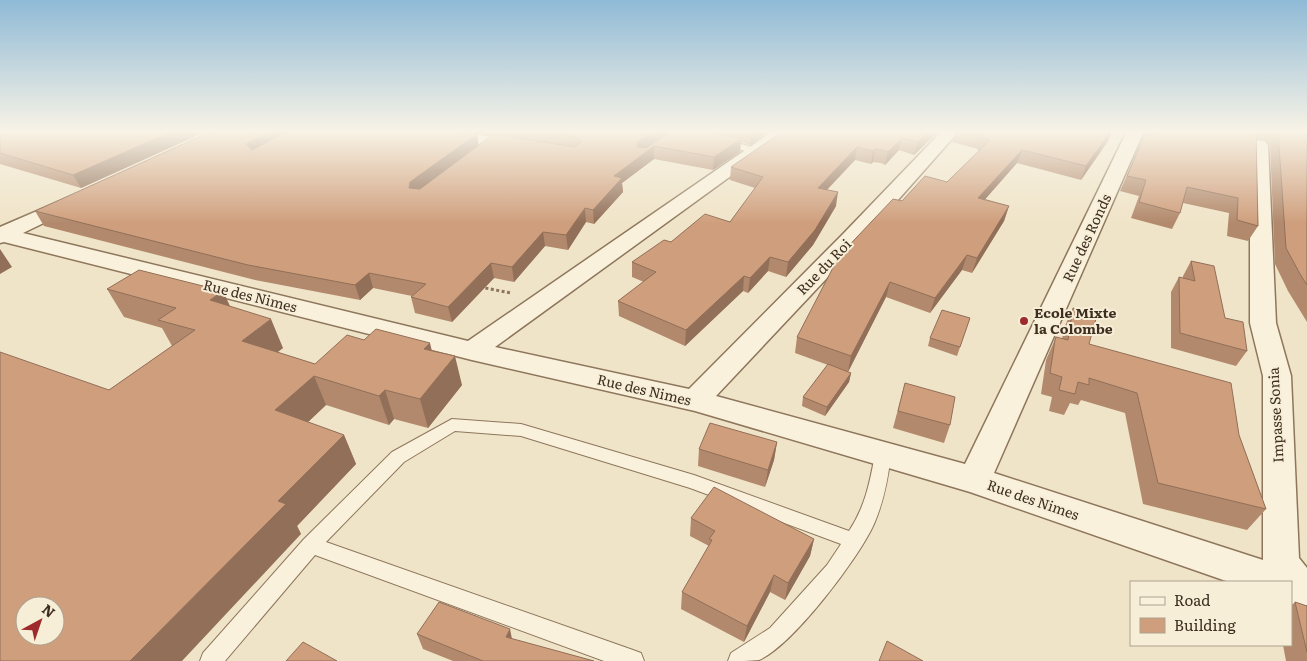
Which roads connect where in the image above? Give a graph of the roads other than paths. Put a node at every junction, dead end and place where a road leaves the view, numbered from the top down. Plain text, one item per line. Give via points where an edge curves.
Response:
1 (741, 162) edge
2 (922, 162) edge
3 (1122, 162) edge
4 (1259, 162) edge
5 (85, 196) edge
6 (1, 235) edge
7 (472, 351) junction
8 (695, 401) junction
9 (883, 454) junction
10 (974, 480) junction
11 (854, 541) junction
12 (311, 545) junction
13 (1273, 581) edge
14 (1290, 581) edge
15 (211, 661) edge
16 (633, 661) edge
17 (739, 661) edge

1 - 7 street
2 - 8 street, Rue du Roi
3 - 10 street, Rue des Ronds
4 - 14 street, Impasse Sonia via 1263,323 1277,376 1281,563
5 - 6 street
6 - 7 street, Rue des Nimes
7 - 8 street, Rue des Nimes
8 - 9 street, Rue des Nimes
9 - 10 street, Rue des Nimes
9 - 11 lane via 878,489 866,523
10 - 13 street, Rue des Nimes
11 - 12 lane via 694,482 521,430 452,425 398,457
11 - 17 lane via 834,571 778,635
12 - 15 lane
12 - 16 lane

